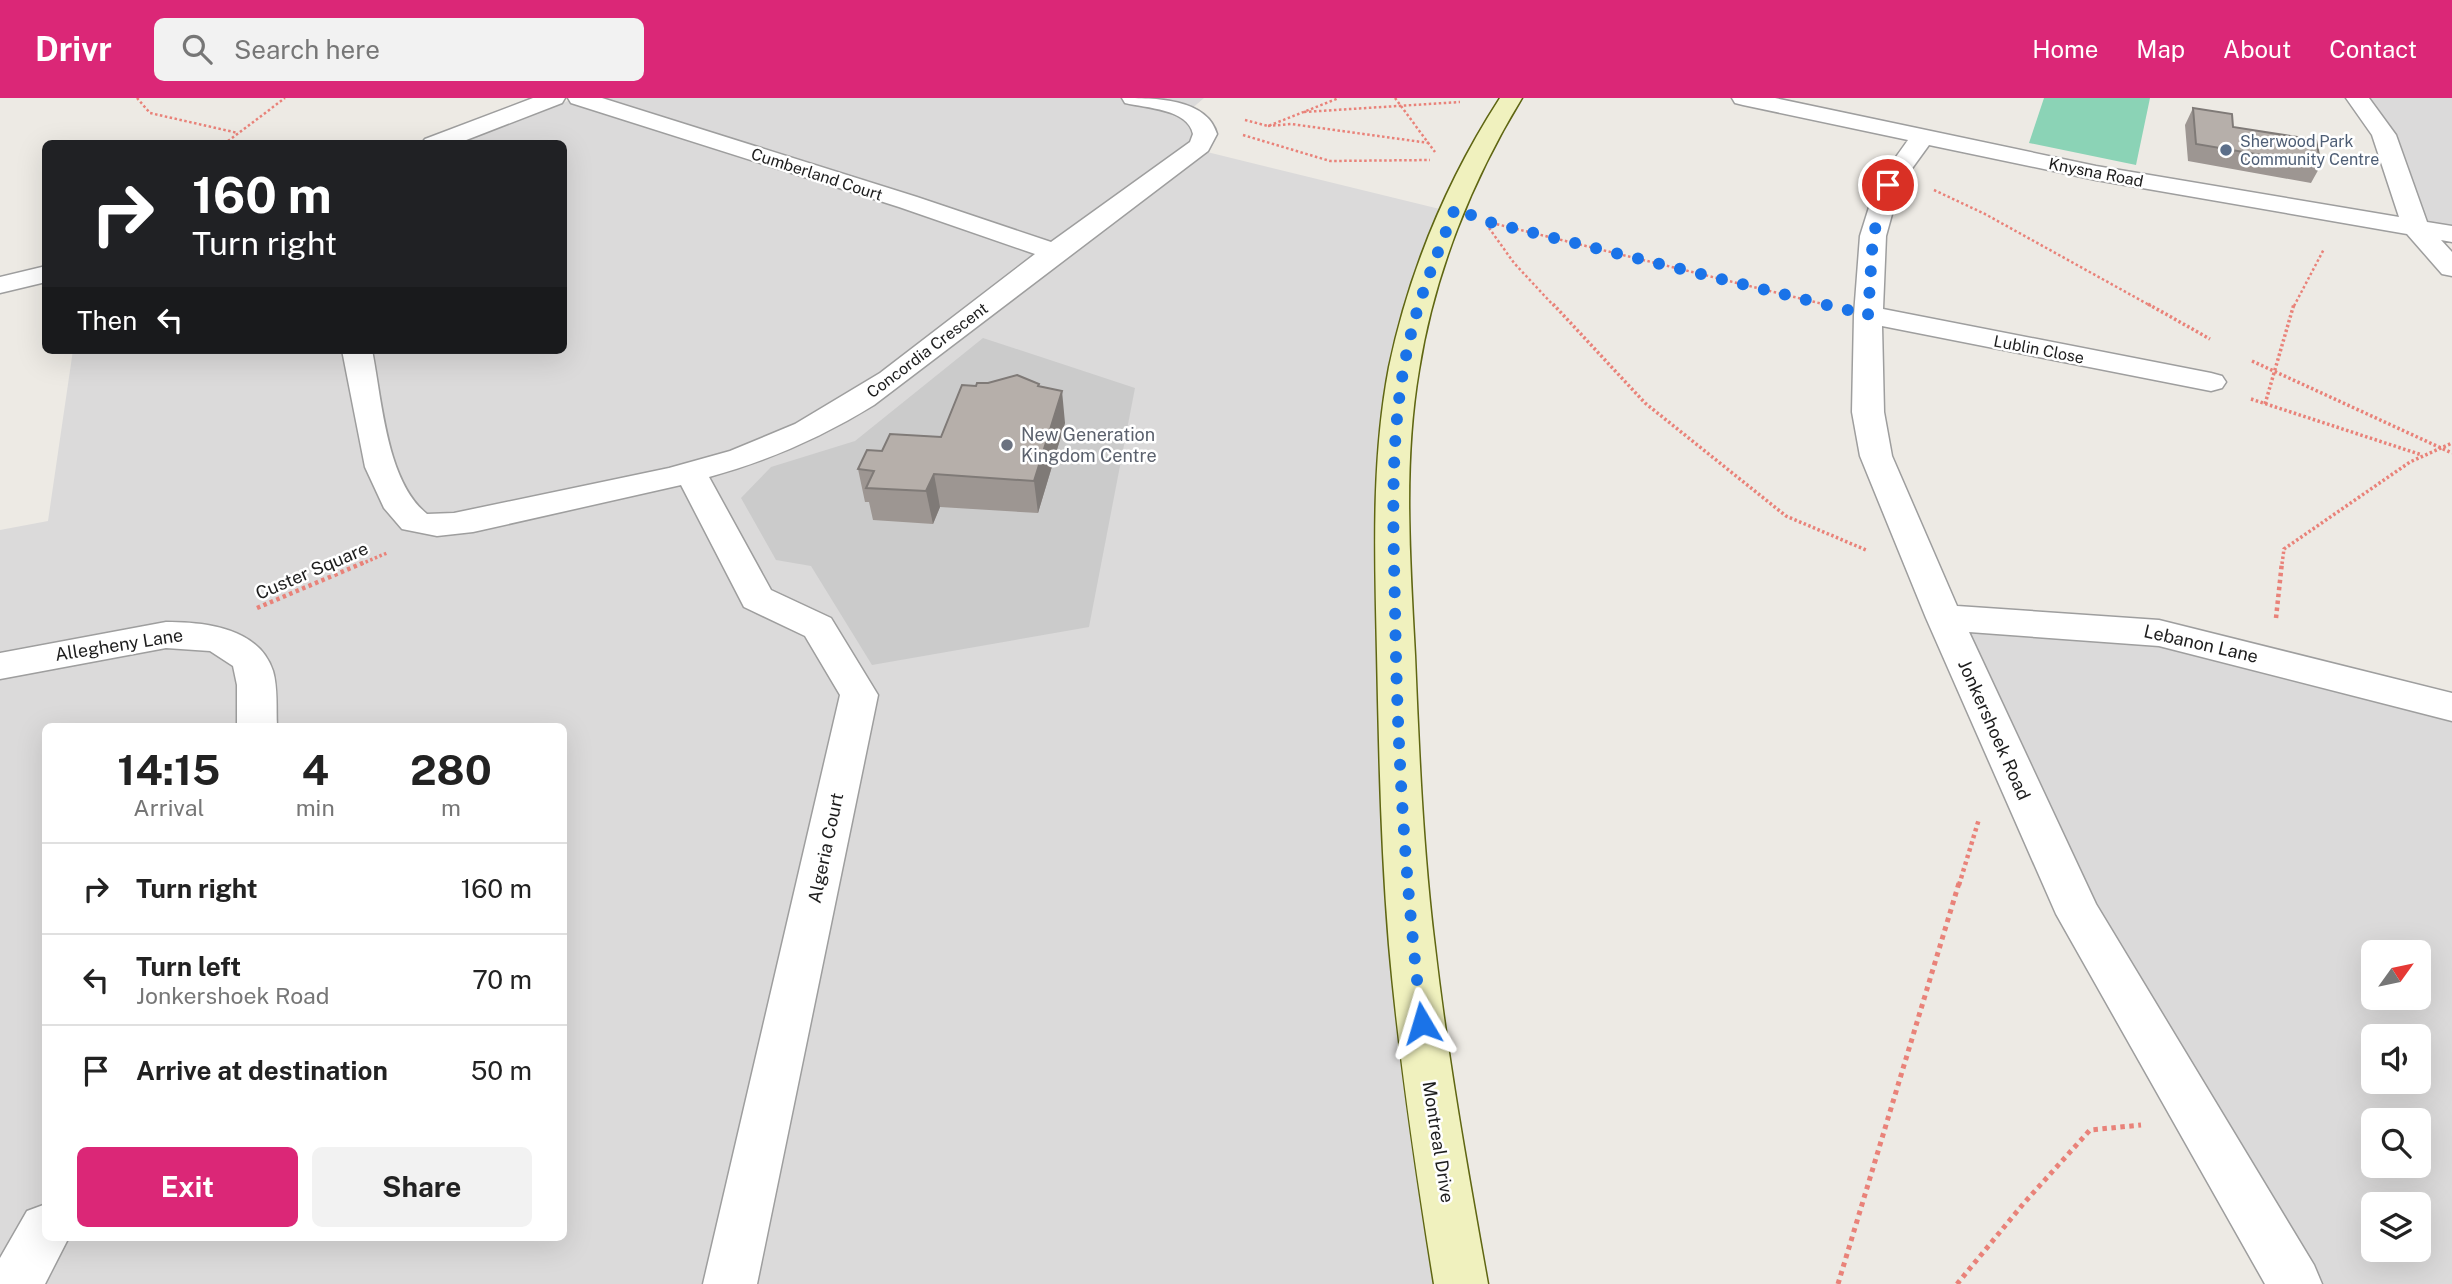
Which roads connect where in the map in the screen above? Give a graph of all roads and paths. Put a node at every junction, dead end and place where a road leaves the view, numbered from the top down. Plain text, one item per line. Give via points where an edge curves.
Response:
1 (137, 98) edge
2 (285, 98) edge
3 (554, 98) edge
4 (579, 98) edge
5 (1133, 98) edge
6 (1339, 98) edge
7 (1395, 98) edge
8 (1743, 98) edge
9 (2357, 98) edge
10 (1509, 101) edge
11 (1403, 107) junction
12 (1304, 112) junction
13 (1235, 118) dead end
14 (1268, 126) junction
15 (1206, 131) junction
16 (239, 133) junction
17 (1922, 136) junction
18 (229, 140) edge
19 (444, 140) edge
20 (1429, 143) junction
21 (1896, 171) junction
22 (2336, 215) junction
23 (2416, 228) junction
24 (2452, 234) edge
25 (1054, 252) junction
26 (2452, 268) edge
27 (42, 275) edge
28 (0, 285) edge
29 (1868, 315) junction
30 (2214, 341) dead end
31 (359, 354) edge
32 (2249, 360) dead end
33 (2273, 372) junction
34 (2211, 382) joint
35 (2264, 404) junction
36 (2452, 443) edge
37 (2439, 448) junction
38 (2452, 453) edge
39 (2423, 456) junction
40 (690, 472) junction
41 (419, 524) junction
42 (1926, 575) junction
43 (1944, 618) junction
44 (211, 637) junction
45 (0, 666) edge
46 (2301, 667) junction
47 (2452, 707) edge
48 (257, 723) edge
49 (2019, 786) junction
50 (2197, 1119) junction
51 (42, 1237) edge
52 (15, 1284) edge
53 (730, 1284) edge
54 (1461, 1284) edge
55 (1838, 1284) edge
56 (1957, 1284) edge
57 (2295, 1284) edge

1 - 16 path via 150,113
2 - 16 path
3 - 19 street
4 - 25 street, Cumberland Court
5 - 15 street via 1188,112
6 - 12 path
7 - 11 path
8 - 17 street, Knysna Road
9 - 23 street via 2384,135
10 - 11 path
10 - 54 street, Montreal Drive via 1474,167 1423,291 1403,372 1395,472 1400,782 1412,944
11 - 12 path
11 - 20 path
12 - 14 path
13 - 14 path
14 - 20 path via 1291,124
15 - 20 path via 1252,136 1330,161 1441,160
15 - 25 street, Concordia Crescent via 1200,146
16 - 18 path
17 - 21 street, Jonkershoek Road
17 - 22 street, Knysna Road via 2096,173
21 - 29 street, Jonkershoek Road via 1873,236
21 - 30 path via 1985,214
22 - 23 street, Knysna Road
22 - 33 path via 2343,229 2322,251 2295,302
23 - 24 street, Knysna Road
23 - 26 street
25 - 40 street, Concordia Crescent via 861,400 805,431
27 - 28 street
29 - 34 street, Lublin Close
29 - 42 street, Jonkershoek Road via 1868,412 1876,456
29 - 42 path via 1485,221 1514,263 1645,403 1699,447 1786,516
31 - 41 street via 382,473 393,498
32 - 33 path
33 - 35 path
33 - 37 path
34 - 35 path
35 - 39 path
36 - 37 path
37 - 38 path
37 - 39 path
39 - 46 path via 2284,549 2275,624
40 - 41 street, Concordia Crescent via 492,518
40 - 53 street, Algeria Court via 757,598 818,627 859,695
41 - 44 path, Custer Square via 382,556 266,602
42 - 43 street, Jonkershoek Road
43 - 46 street, Lebanon Lane via 2140,629
43 - 49 street, Jonkershoek Road
44 - 45 street, Allegheny Lane via 166,635
44 - 48 street, Allegheny Lane via 244,655 254,669
46 - 47 street, Lebanon Lane
49 - 50 street, Jonkershoek Road via 2078,914
49 - 55 path via 1986,793
50 - 56 path via 2090,1130
50 - 57 street, Jonkershoek Road
51 - 52 street

